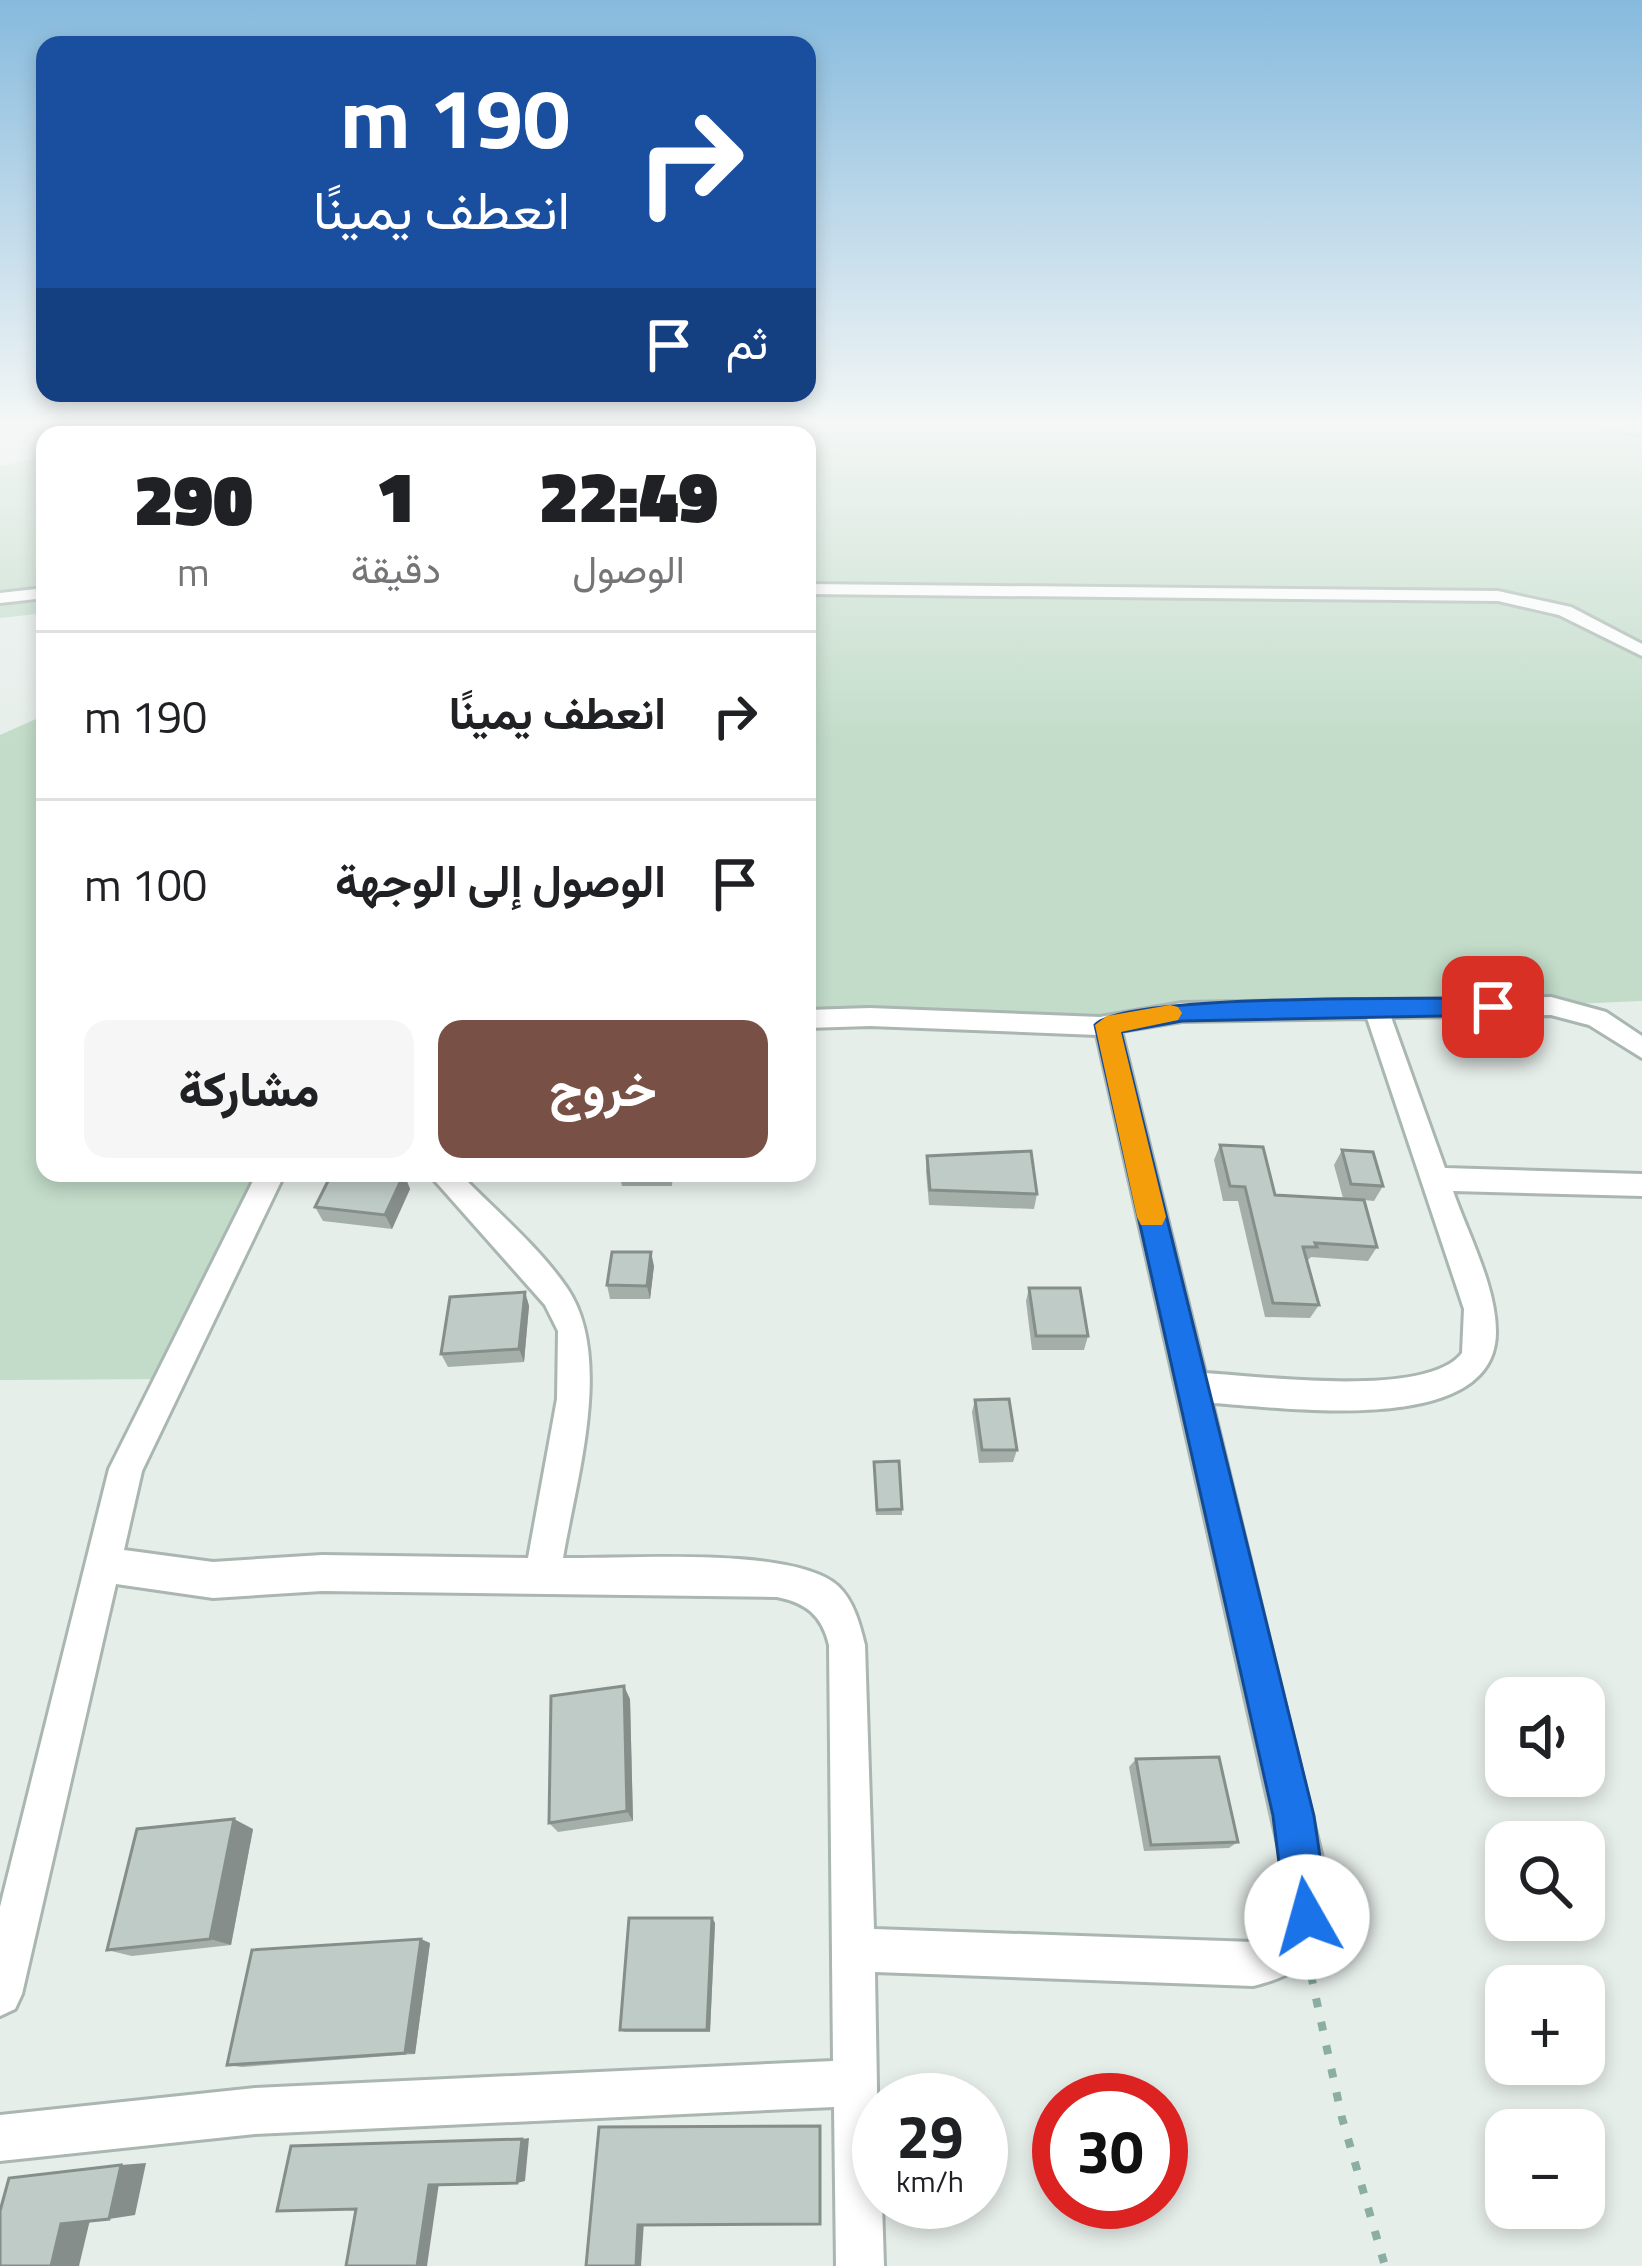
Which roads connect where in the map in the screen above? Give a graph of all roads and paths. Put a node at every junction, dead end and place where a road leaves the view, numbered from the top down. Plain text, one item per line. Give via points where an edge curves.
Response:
1 (816, 589) edge
2 (36, 594) edge
3 (0, 598) edge
4 (1642, 651) edge
5 (1377, 1011) junction
6 (816, 1018) edge
7 (1107, 1025) junction
8 (1642, 1049) edge
9 (1436, 1179) junction
10 (266, 1182) edge
11 (450, 1182) edge
12 (1642, 1185) edge
13 (1191, 1387) junction
14 (102, 1566) junction
15 (543, 1575) junction
16 (1303, 1940) junction
17 (855, 1950) junction
18 (0, 1994) edge
19 (857, 2073) edge
20 (852, 2083) edge
21 (0, 2138) edge
22 (859, 2229) edge
23 (860, 2266) edge
24 (1385, 2266) edge

1 - 4 street via 1498,596 1565,611
2 - 3 street
5 - 7 street via 1182,1012
5 - 8 street via 1564,1007 1610,1024
5 - 9 street
6 - 7 street
7 - 13 street
9 - 12 street
9 - 13 street via 1479,1309 1480,1343 1467,1370 1406,1394
10 - 14 street via 141,1429
11 - 15 street via 556,1296 573,1331 573,1399
13 - 16 street via 1294,1816
14 - 15 street via 213,1580
14 - 18 street
15 - 17 street via 777,1579 835,1604 850,1690
16 - 17 street via 1291,1954 1253,1964
16 - 24 path
17 - 19 street
20 - 21 street via 255,2111
22 - 23 street

